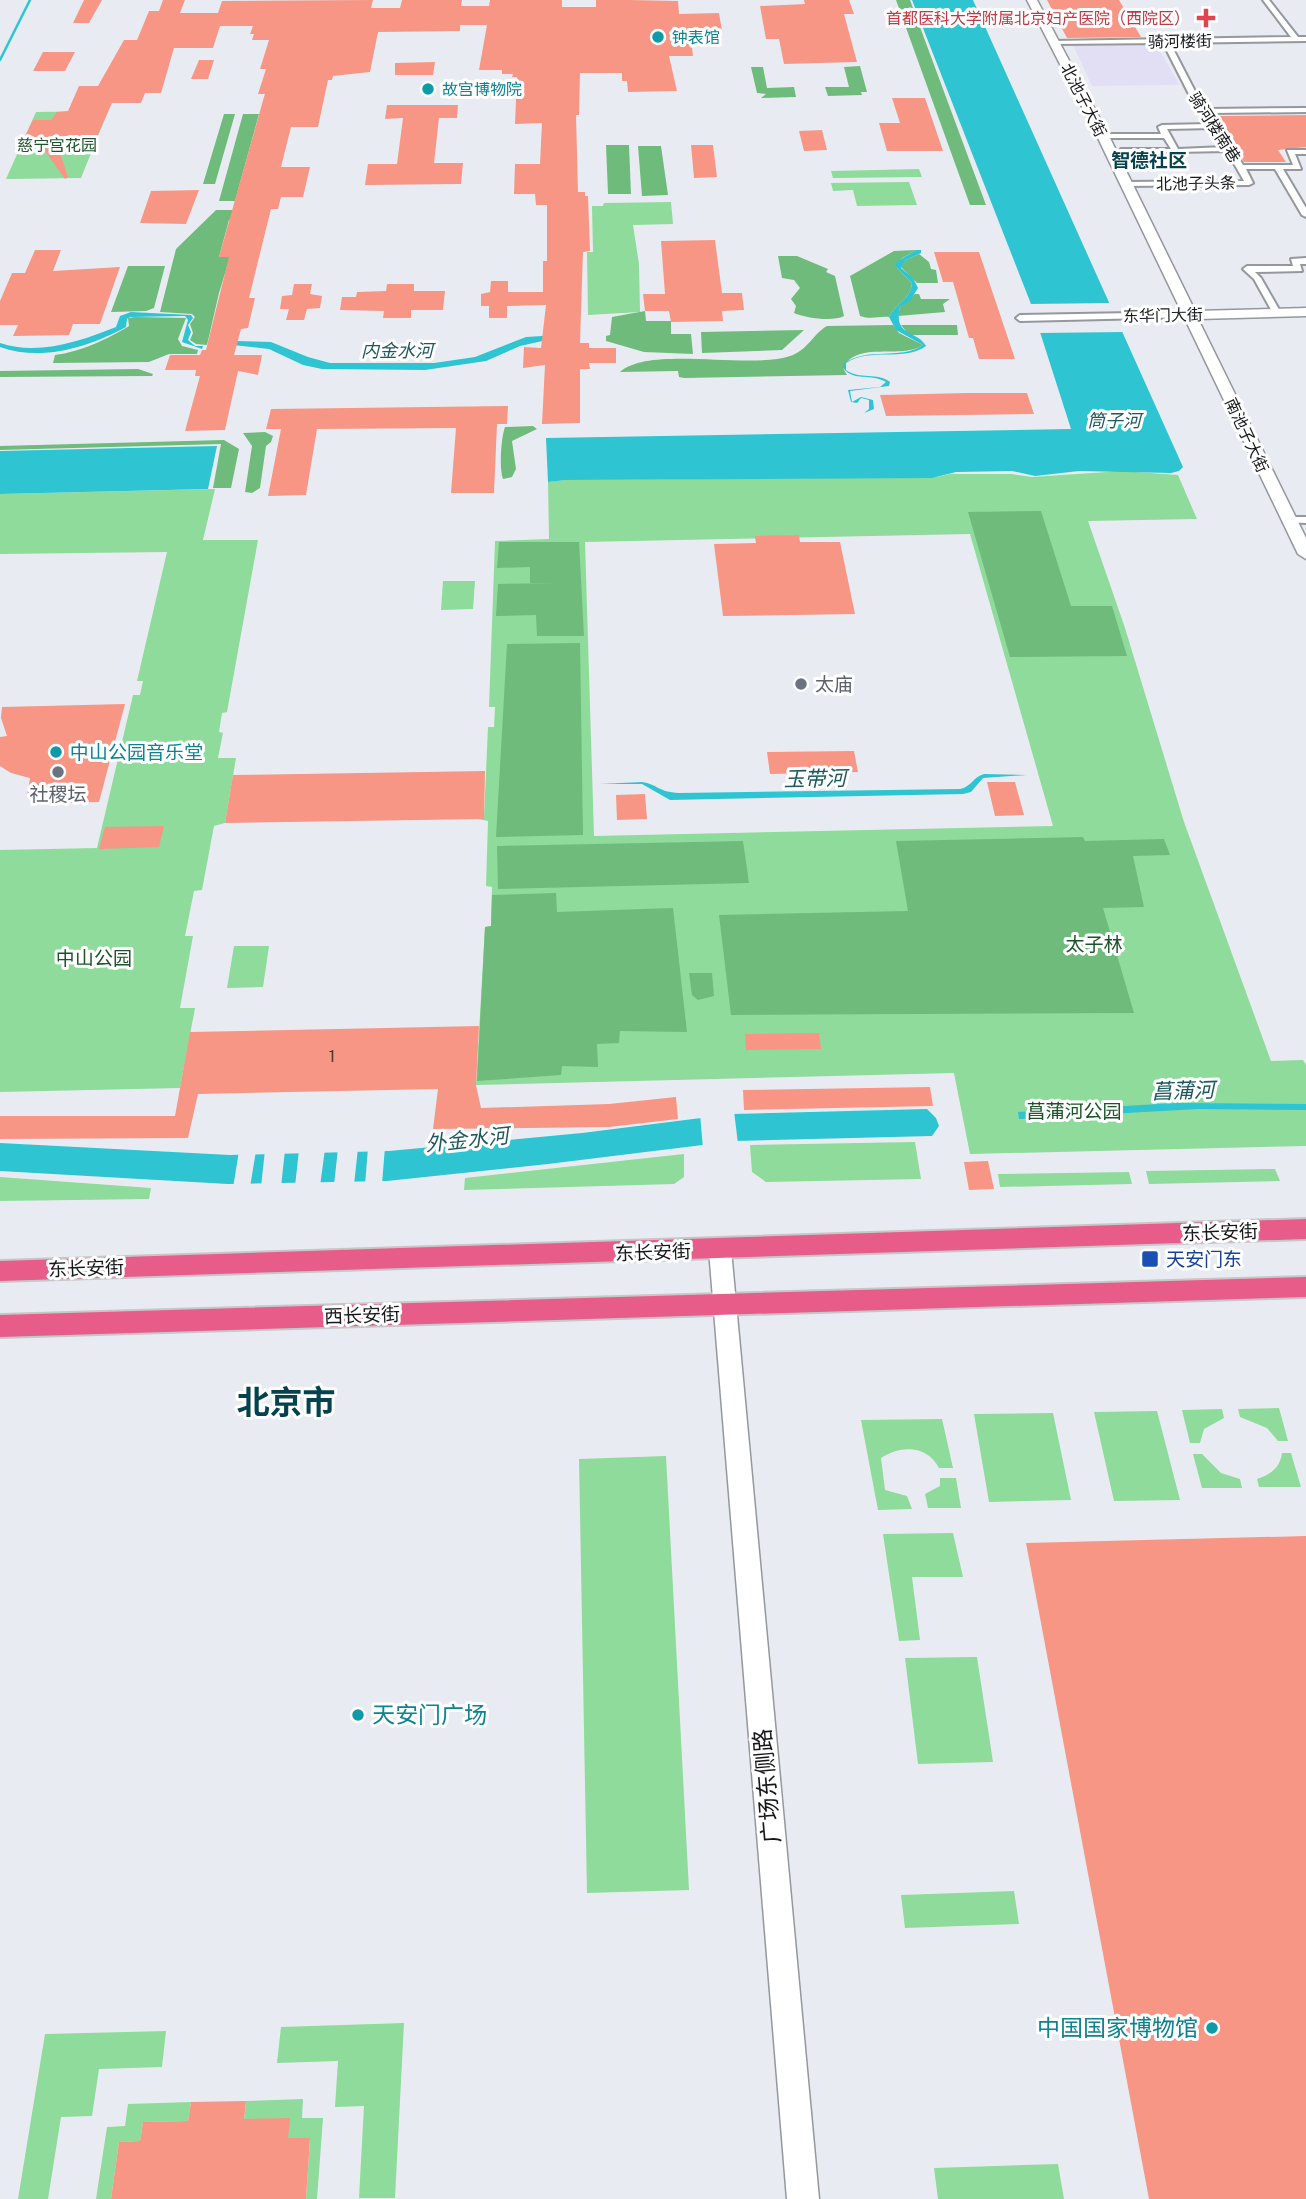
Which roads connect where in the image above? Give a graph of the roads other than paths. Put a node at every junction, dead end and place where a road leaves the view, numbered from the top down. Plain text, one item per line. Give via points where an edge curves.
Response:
1 (1032, 0) edge
2 (1266, 0) edge
3 (1296, 39) junction
4 (1306, 39) edge
5 (1166, 41) junction
6 (1055, 42) junction
7 (1306, 110) edge
8 (1206, 111) junction
9 (1216, 126) junction
10 (1103, 136) junction
11 (1166, 136) junction
12 (1231, 149) junction
13 (1176, 150) junction
14 (1124, 151) dead end
15 (1306, 152) edge
16 (1241, 167) junction
17 (1278, 167) junction
18 (1126, 184) junction
19 (1306, 215) edge
20 (1306, 261) edge
21 (1277, 313) junction
22 (1306, 313) edge
23 (1190, 315) junction
24 (1020, 318) dead end
25 (1287, 520) junction
26 (1306, 520) edge
27 (1306, 554) edge
28 (1306, 1229) edge
29 (720, 1250) junction
30 (0, 1271) edge
31 (1306, 1287) edge
32 (724, 1305) junction
33 (0, 1326) edge
34 (803, 2199) edge

1 - 6 street, 北池子大街
2 - 3 street
3 - 4 street, 骑河楼街
3 - 5 street, 骑河楼街
5 - 6 street, 骑河楼街
5 - 8 street, 骑河楼南巷
6 - 10 street, 北池子大街
7 - 8 street
8 - 9 street, 骑河楼南巷
9 - 11 street via 1162,127
9 - 12 street, 骑河楼南巷
10 - 11 street
10 - 18 street, 北池子大街
11 - 13 street
12 - 13 street
12 - 16 street, 骑河楼南巷
13 - 14 street
15 - 17 street via 1290,152 1297,167
16 - 17 street, 骑河楼南巷
16 - 18 street, 北池子头条 via 1249,183
17 - 19 street
18 - 23 street, 北池子大街
20 - 21 street via 1294,261 1299,269 1247,269
21 - 22 street, 东华门大街
21 - 23 street, 东华门大街
23 - 24 street, 东华门大街
23 - 25 street, 南池子大街
25 - 26 street
25 - 27 street, 南池子大街
28 - 29 highway, 东长安街
29 - 30 highway, 东长安街
29 - 32 street, 广场东侧路
31 - 32 highway
32 - 33 highway, 西长安街
32 - 34 street, 广场东侧路

